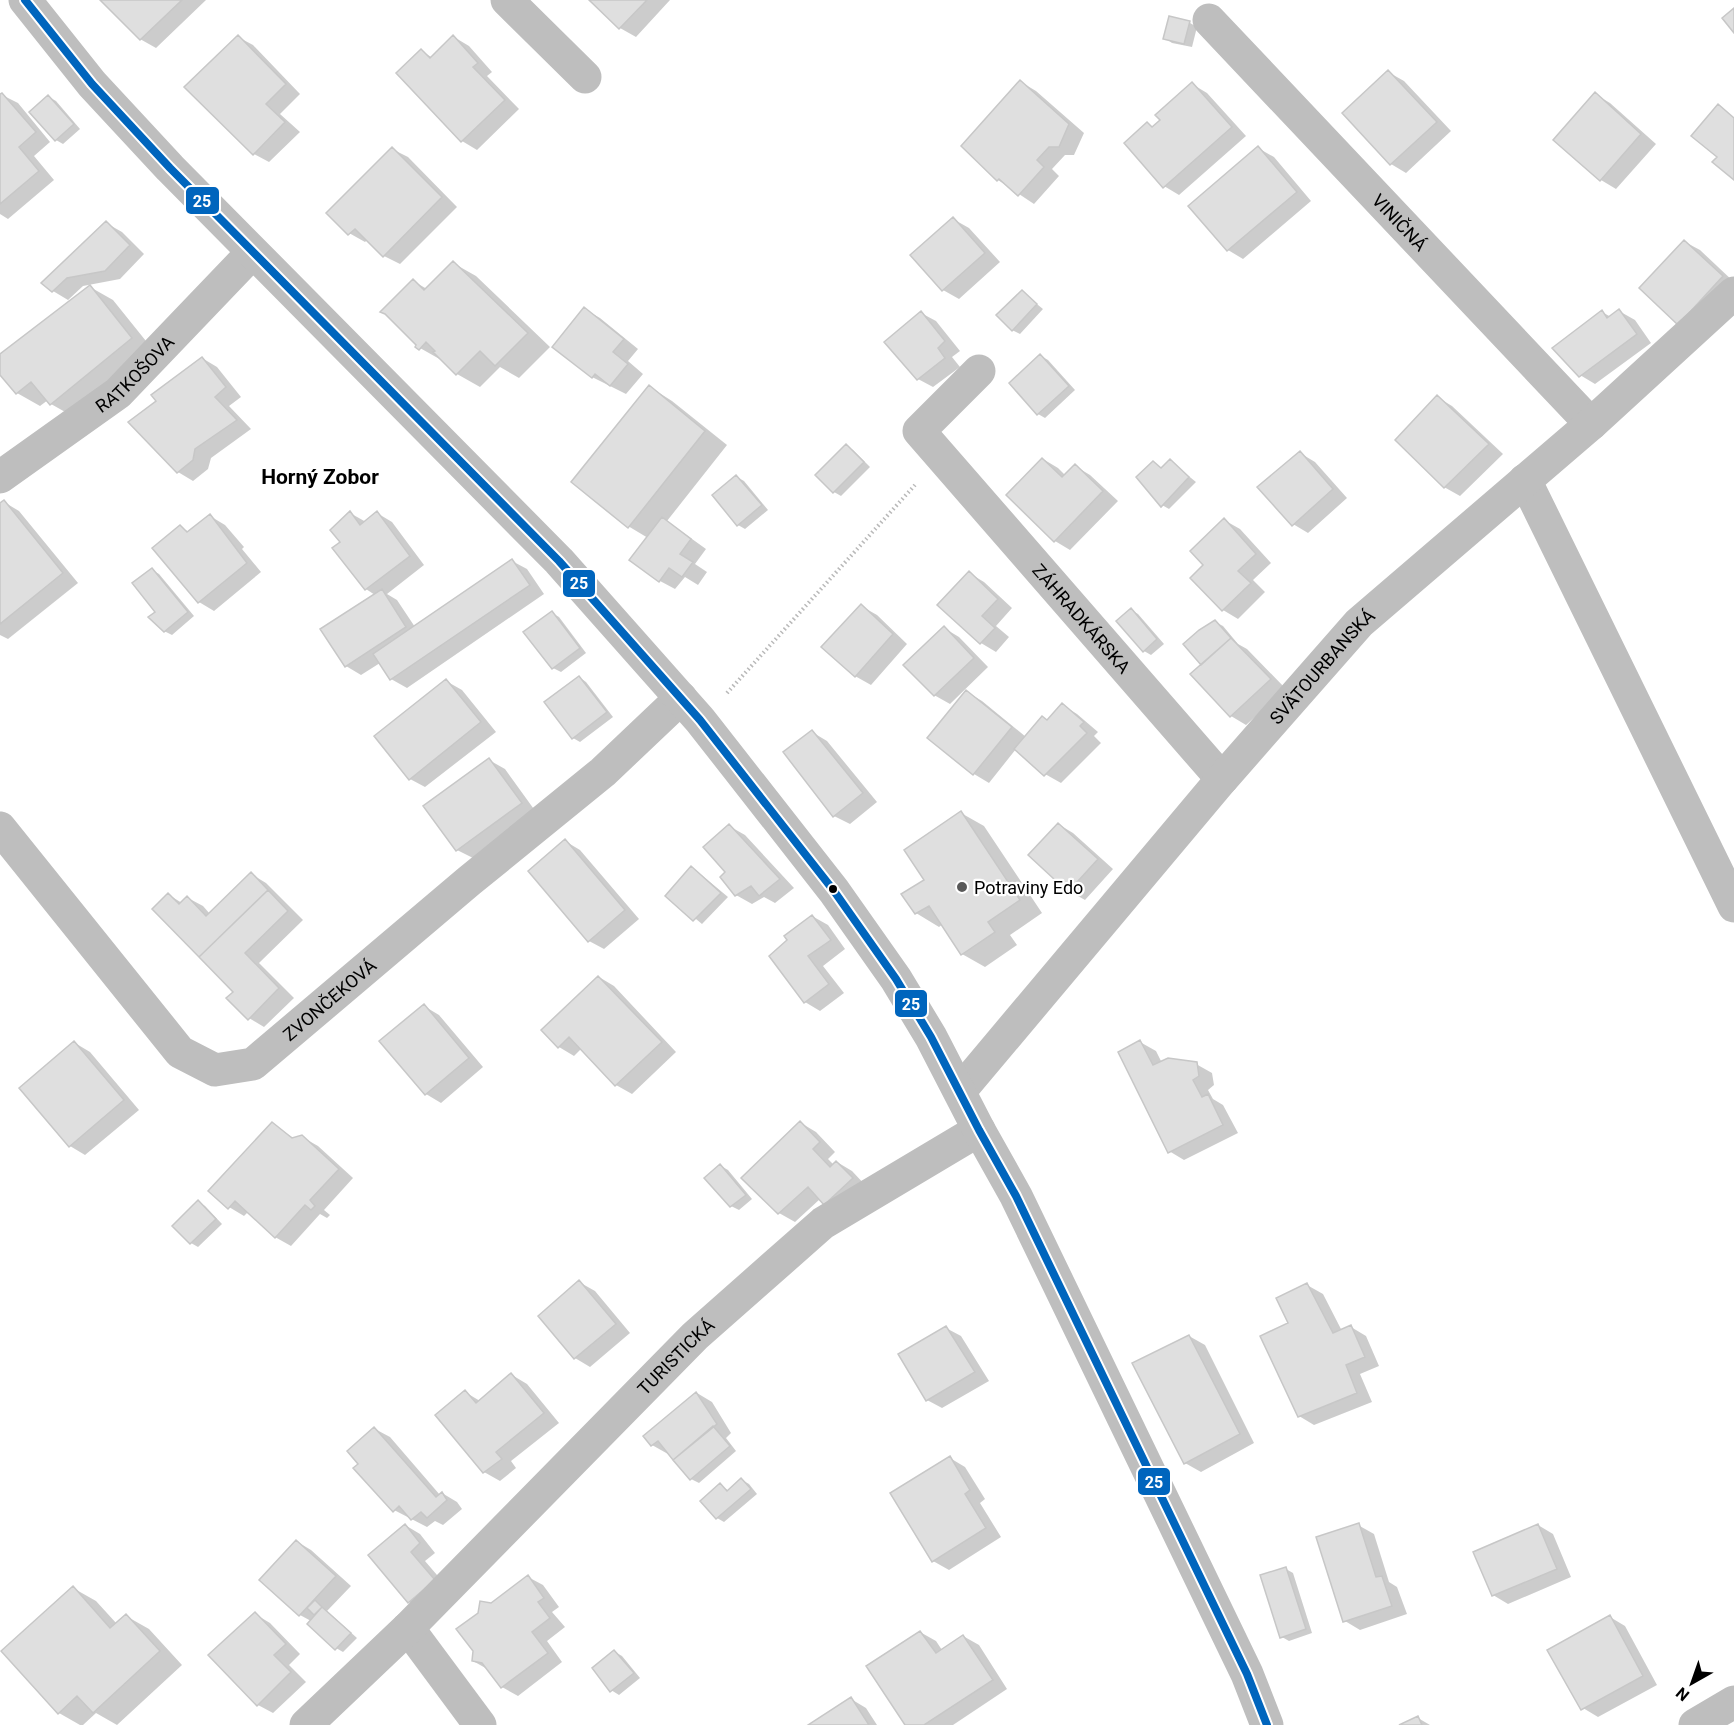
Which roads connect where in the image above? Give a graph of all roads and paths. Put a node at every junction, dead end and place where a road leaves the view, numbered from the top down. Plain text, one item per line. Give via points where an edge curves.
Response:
1 (25, 0) edge
2 (507, 0) edge
3 (1209, 20) dead end
4 (585, 77) dead end
5 (252, 253) junction
6 (1734, 293) edge
7 (979, 371) dead end
8 (1591, 424) junction
9 (942, 456) junction
10 (0, 477) edge
11 (1525, 480) junction
12 (731, 689) dead end
13 (681, 698) junction
14 (1222, 779) junction
15 (0, 828) edge
16 (1734, 906) edge
17 (960, 1091) junction
18 (979, 1130) junction
19 (408, 1628) junction
20 (1734, 1702) edge
21 (306, 1725) edge
22 (480, 1725) edge
23 (1267, 1725) edge
24 (1695, 1725) edge

1 - 5 street via 92,84
2 - 4 street
3 - 8 street, VINIČNÁ
5 - 10 street, RATKOŠOVA via 118,393
5 - 13 street via 551,553
6 - 8 street, SVÄTOURBANSKÁ
7 - 9 street, ZÁHRADKÁRSKA via 919,430
8 - 11 street, SVÄTOURBANSKÁ
9 - 12 path
9 - 14 street, ZÁHRADKÁRSKA
11 - 14 street, SVÄTOURBANSKÁ via 1359,623
11 - 16 street
13 - 15 street, ZVONČEKOVÁ via 603,772 253,1064 215,1070 180,1052
13 - 17 street via 834,891 896,979
14 - 17 street, SVÄTOURBANSKÁ
17 - 18 street
18 - 19 street, TURISTICKÁ via 823,1223 695,1336
18 - 23 street via 1026,1217
19 - 21 street, TURISTICKÁ
19 - 22 street
20 - 24 street

